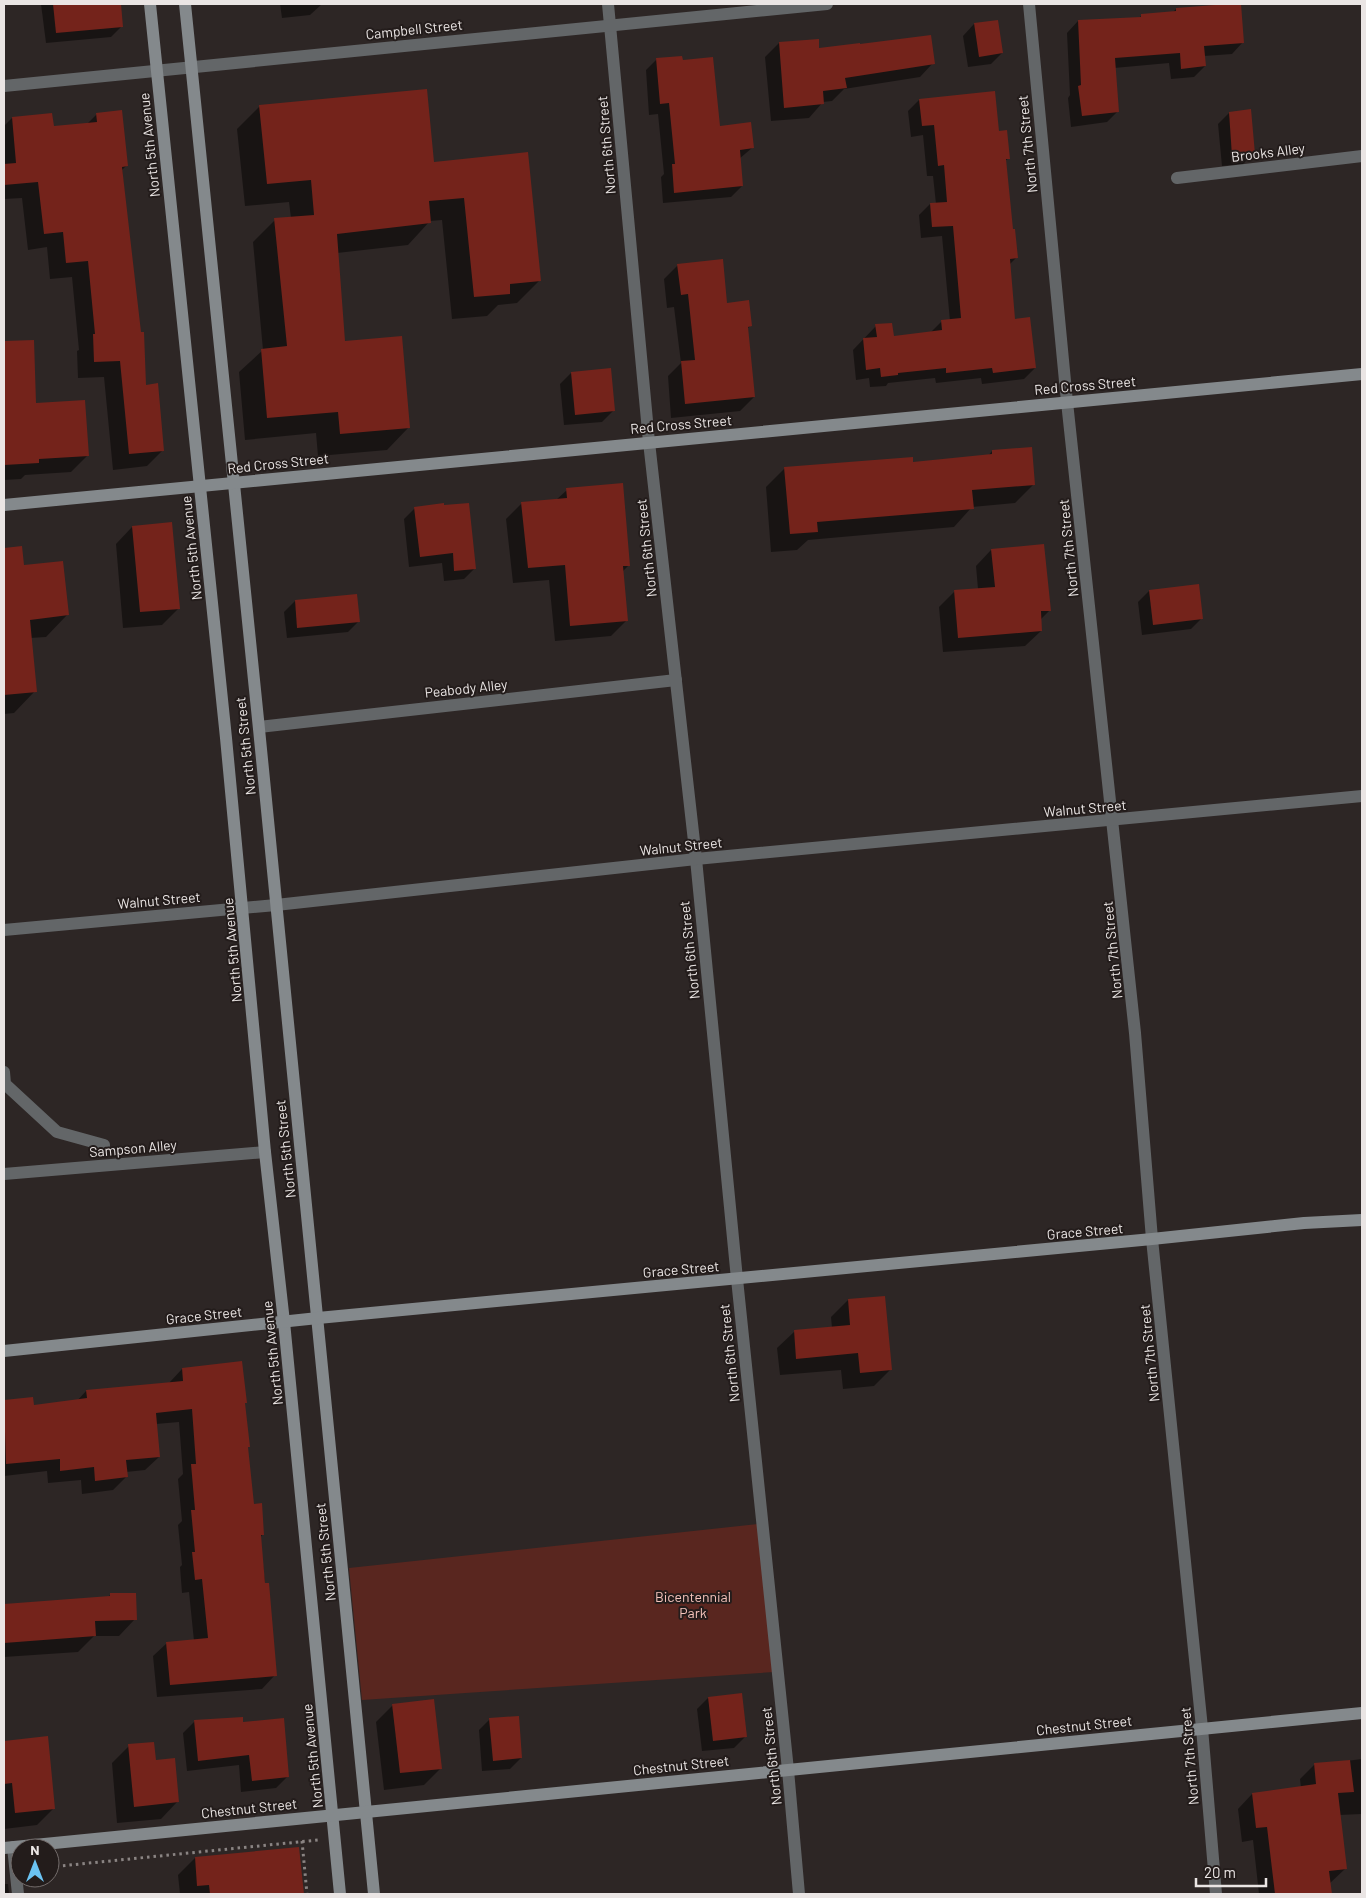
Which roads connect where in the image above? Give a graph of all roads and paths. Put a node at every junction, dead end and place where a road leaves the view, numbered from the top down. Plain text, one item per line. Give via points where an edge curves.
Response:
1 (150, 4) edge
2 (185, 4) edge
3 (608, 4) edge
4 (827, 4) edge
5 (1029, 4) edge
6 (610, 24) junction
7 (191, 66) junction
8 (156, 70) junction
9 (4, 86) edge
10 (1362, 156) edge
11 (1177, 178) dead end
12 (1362, 374) edge
13 (1067, 402) junction
14 (649, 442) junction
15 (233, 483) junction
16 (199, 486) junction
17 (4, 505) edge
18 (676, 680) junction
19 (259, 727) junction
20 (1362, 796) edge
21 (1113, 820) junction
22 (696, 859) junction
23 (276, 904) junction
24 (243, 908) junction
25 (4, 930) edge
26 (4, 1072) edge
27 (104, 1145) dead end
28 (266, 1152) junction
29 (4, 1174) edge
30 (1362, 1220) edge
31 (1152, 1239) junction
32 (737, 1279) junction
33 (318, 1318) junction
34 (284, 1322) junction
35 (4, 1351) edge
36 (1362, 1713) edge
37 (1202, 1728) junction
38 (788, 1770) junction
39 (365, 1812) junction
40 (332, 1815) junction
41 (299, 1818) junction
42 (335, 1838) junction
43 (302, 1841) junction
44 (8, 1847) edge
45 (60, 1866) edge
46 (18, 1894) edge
47 (307, 1894) edge
48 (340, 1894) edge
49 (374, 1894) edge
50 (798, 1894) edge
51 (1216, 1894) edge

1 - 8 street, North 5th Avenue
2 - 7 street
3 - 6 street, North 6th Street
4 - 6 street, Campbell Street
5 - 13 street, North 7th Street
6 - 7 street, Campbell Street
6 - 14 street, North 6th Street
7 - 8 street, Campbell Street
7 - 15 street
8 - 9 street, Campbell Street
8 - 16 street, North 5th Avenue
10 - 11 street, Brooks Alley
12 - 13 street, Red Cross Street
13 - 14 street, Red Cross Street
13 - 21 street, North 7th Street
14 - 15 street, Red Cross Street
14 - 18 street, North 6th Street
15 - 16 street, Red Cross Street
15 - 19 street, North 5th Street
16 - 17 street, Red Cross Street
16 - 24 street, North 5th Avenue
18 - 19 street, Peabody Alley
18 - 22 street, North 6th Street
19 - 23 street, North 5th Street
20 - 21 street, Walnut Street
21 - 22 street, Walnut Street
21 - 31 street, North 7th Street
22 - 23 street, Walnut Street
22 - 32 street, North 6th Street
23 - 24 street, Walnut Street
23 - 33 street, North 5th Street
24 - 25 street, Walnut Street
24 - 28 street, North 5th Avenue
26 - 27 street via 5,1084 57,1132
28 - 29 street, Sampson Alley
28 - 34 street, North 5th Avenue
30 - 31 street, Grace Street
31 - 32 street, Grace Street
31 - 37 street, North 7th Street
32 - 33 street, Grace Street
32 - 38 street, North 6th Street
33 - 34 street, Grace Street
33 - 39 street, North 5th Street
34 - 35 street, Grace Street
34 - 40 street, North 5th Avenue
36 - 37 street, Chestnut Street
37 - 38 street, Chestnut Street
37 - 51 street, North 7th Street
38 - 39 street, Chestnut Street
38 - 50 street, North 6th Street
39 - 40 street, Chestnut Street
39 - 49 street
40 - 41 street, Chestnut Street
40 - 42 street, North 5th Avenue
41 - 43 path
41 - 44 street, Chestnut Street
42 - 43 path
42 - 48 street, North 5th Avenue
43 - 45 path
43 - 47 path
44 - 46 street

